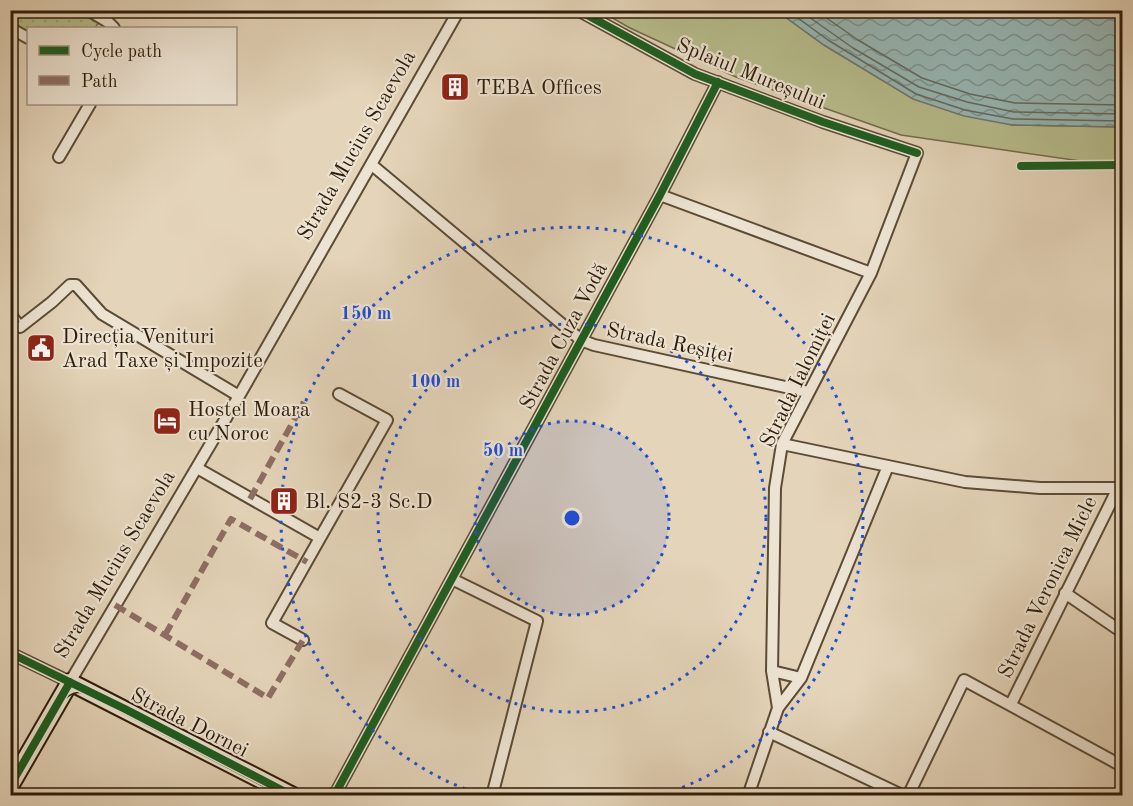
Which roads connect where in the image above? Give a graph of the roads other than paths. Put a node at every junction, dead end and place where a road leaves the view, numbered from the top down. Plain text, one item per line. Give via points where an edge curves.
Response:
1 (88, 10) edge
2 (459, 10) edge
3 (578, 10) edge
4 (113, 27) edge
5 (10, 28) edge
6 (27, 37) edge
7 (718, 82) junction
8 (89, 105) edge
9 (917, 153) joint
10 (59, 157) dead end
11 (372, 165) junction
12 (660, 195) junction
13 (871, 273) junction
14 (10, 314) edge
15 (581, 340) junction
16 (808, 392) junction
17 (339, 394) dead end
18 (239, 396) junction
19 (782, 444) junction
20 (888, 466) junction
21 (197, 468) junction
22 (1120, 488) edge
23 (320, 538) junction
24 (452, 579) junction
25 (1065, 593) junction
26 (1122, 632) edge
27 (303, 640) dead end
28 (10, 653) edge
29 (772, 671) junction
30 (801, 678) junction
31 (70, 682) junction
32 (1011, 704) junction
33 (778, 708) junction
34 (769, 732) junction
35 (1122, 766) edge
36 (10, 786) edge
37 (293, 795) edge
38 (334, 795) edge
39 (492, 795) edge
40 (748, 795) edge
41 (906, 795) edge

1 - 4 street
2 - 11 street, Strada Mucius Scaevola
3 - 7 street, Splaiul Mureșului via 671,62
5 - 6 street
7 - 9 street, Splaiul Mureșului
7 - 12 street, Strada Cuza Vodă
8 - 10 street
9 - 13 street, Strada Ialomiței
11 - 15 street, Strada Reșiței
11 - 18 street, Strada Mucius Scaevola
12 - 13 street
12 - 15 street, Strada Cuza Vodă
13 - 16 street, Strada Ialomiței
14 - 18 street via 20,327 70,285 76,285 102,314
15 - 16 street, Strada Reșiței
15 - 24 street, Strada Cuza Vodă
16 - 19 street, Strada Ialomiței
17 - 23 street via 387,420
18 - 21 street, Strada Mucius Scaevola
19 - 20 street
19 - 29 street, Strada Ialomiței via 775,488
20 - 22 street via 1000,486
20 - 30 street
21 - 23 street
21 - 31 street, Strada Mucius Scaevola
22 - 25 street, Strada Veronica Micle
23 - 27 street via 272,623
24 - 38 street, Strada Cuza Vodă
24 - 39 street via 537,621
25 - 26 street
25 - 32 street, Strada Veronica Micle
28 - 31 street
29 - 30 street
29 - 33 street, Strada Ialomiței
30 - 33 street
31 - 36 main road, Strada Mucius Scaevola
31 - 37 main road, Strada Dornei
32 - 35 street
32 - 41 street via 964,680
33 - 34 street
34 - 40 street
34 - 41 street

